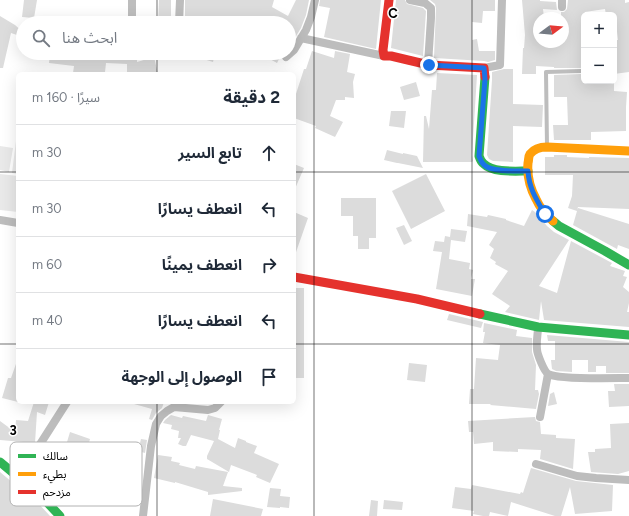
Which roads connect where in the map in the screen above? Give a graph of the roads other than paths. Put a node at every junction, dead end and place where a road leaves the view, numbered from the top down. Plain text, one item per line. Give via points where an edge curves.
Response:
1 (132, 0) edge
2 (180, 0) edge
3 (314, 0) edge
4 (389, 0) edge
5 (410, 0) edge
6 (502, 0) edge
7 (132, 16) edge
8 (180, 16) edge
9 (301, 38) junction
10 (296, 47) edge
11 (384, 56) junction
12 (428, 64) junction
13 (484, 68) junction
14 (581, 71) dead end
15 (547, 147) junction
16 (629, 151) edge
17 (528, 171) junction
18 (0, 220) edge
19 (16, 223) edge
20 (629, 265) edge
21 (296, 277) edge
22 (538, 327) junction
23 (629, 335) edge
24 (548, 374) junction
25 (629, 378) edge
26 (66, 404) edge
27 (220, 404) edge
28 (540, 417) dead end
29 (41, 442) edge
30 (0, 462) edge
31 (536, 464) dead end
32 (10, 470) edge
33 (629, 480) edge
34 (51, 506) edge
35 (60, 516) edge
36 (143, 516) edge

1 - 7 street
2 - 8 street
3 - 9 street via 311,17
4 - 11 street
5 - 12 street via 426,3 431,8
6 - 13 street via 500,65
9 - 10 street
9 - 11 street
11 - 12 street
12 - 13 street
13 - 17 street via 479,156 486,167
14 - 15 lane via 546,72
15 - 16 street
15 - 17 street via 540,148 529,156
17 - 20 street via 532,191 545,214 560,226
18 - 19 street
21 - 22 street via 417,299
22 - 23 street
22 - 24 street via 537,349
24 - 25 street via 581,378
24 - 28 street
26 - 29 street
27 - 36 street via 208,410 174,407 161,416 156,424 151,446
30 - 32 street
31 - 33 street via 577,476
34 - 35 street

